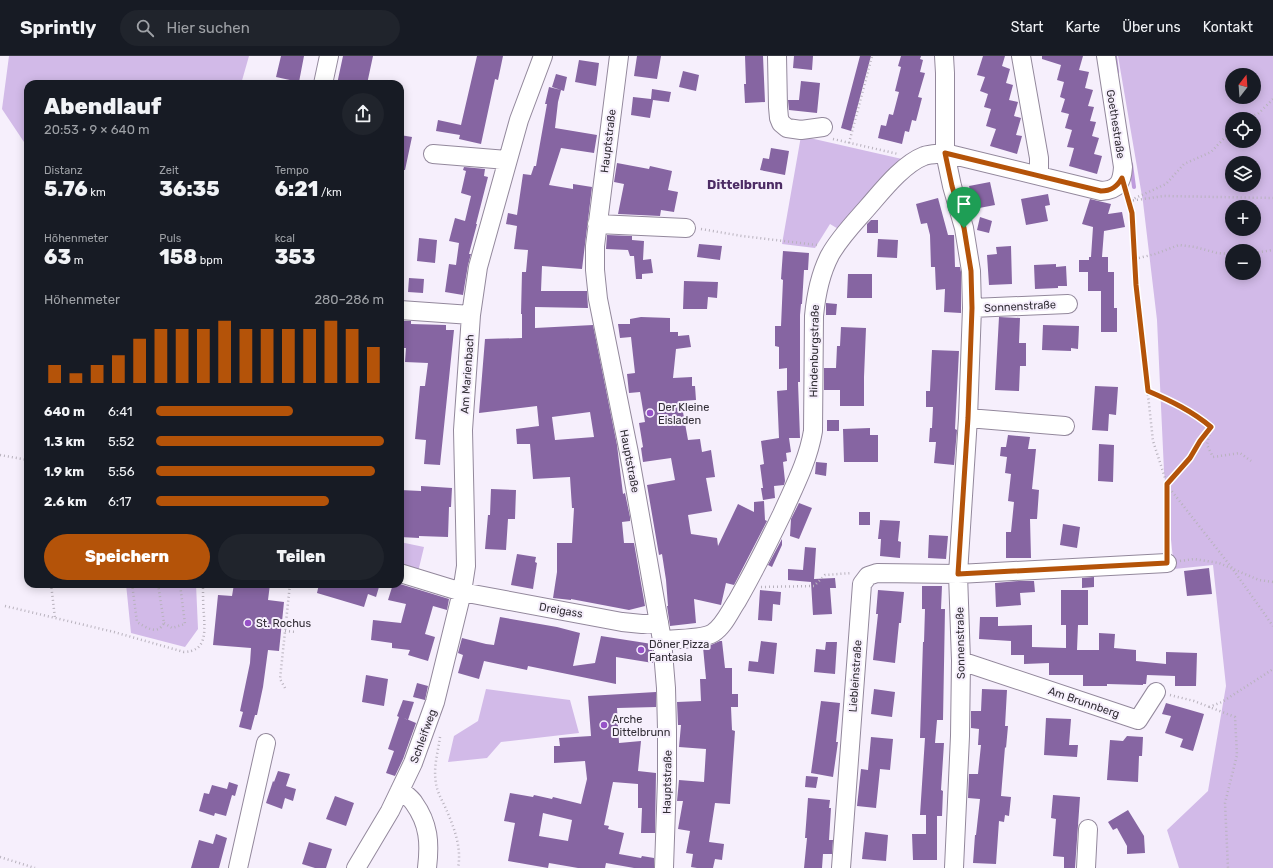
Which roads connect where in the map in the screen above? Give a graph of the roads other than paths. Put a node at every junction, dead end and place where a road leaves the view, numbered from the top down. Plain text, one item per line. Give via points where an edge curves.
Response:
1 (330, 56) edge
2 (544, 56) edge
3 (619, 56) edge
4 (777, 56) edge
5 (944, 56) edge
6 (1021, 56) edge
7 (1106, 56) edge
8 (324, 80) edge
9 (819, 128) road end
10 (945, 153) junction
11 (433, 154) dead end
12 (507, 160) junction
13 (1039, 176) junction
14 (1118, 183) joint
15 (598, 224) junction
16 (695, 229) road end
17 (1068, 304) dead end
18 (972, 308) junction
19 (404, 310) edge
20 (471, 316) junction
21 (968, 418) junction
22 (1065, 426) dead end
23 (1167, 563) road end
24 (404, 574) edge
25 (958, 574) junction
26 (462, 592) junction
27 (659, 622) junction
28 (662, 640) junction
29 (961, 661) junction
30 (1156, 692) road end
31 (266, 742) dead end
32 (400, 790) junction
33 (1088, 829) dead end
34 (238, 868) edge
35 (356, 868) edge
36 (427, 868) edge
37 (664, 868) edge
38 (841, 868) edge
39 (954, 868) edge
40 (1086, 868) edge

1 - 8 street
2 - 12 street, Am Marienbach via 519,120
3 - 15 street, Hauptstraße
4 - 9 street via 778,107 781,123 787,128 800,130
5 - 10 street, Sonnenstraße
6 - 13 street via 1039,158
7 - 14 street, Goethestraße via 1123,167
10 - 13 street, Hindenburgstraße
10 - 18 street, Sonnenstraße via 964,228 971,271
10 - 28 street, Hindenburgstraße via 924,156 889,184 850,228 830,256 820,280 814,316 813,431 798,479 745,587 720,627 712,634
11 - 12 street
12 - 20 street, Am Marienbach via 478,267
13 - 14 street, Hindenburgstraße via 1101,191 1108,191
15 - 16 street
15 - 27 street, Hauptstraße via 594,258 598,299
17 - 18 street, Sonnenstraße
18 - 21 street, Sonnenstraße
19 - 20 street
20 - 26 street, Am Marienbach via 463,430 466,566
21 - 22 street
21 - 25 street, Sonnenstraße
23 - 25 street, Liebleinstraße
24 - 26 street, Dreigass
25 - 29 street, Sonnenstraße
25 - 38 street, Liebleinstraße via 877,573 868,576 862,584
26 - 27 street, Dreigass via 622,622
26 - 32 street, Schleifweg via 435,702 413,763
27 - 28 street, Hauptstraße
28 - 37 street, Hauptstraße via 667,730
29 - 30 street, Am Brunnberg via 1138,720
29 - 39 street, Sonnenstraße
31 - 34 street
32 - 35 street, Schleifweg
32 - 36 street via 413,801 428,832
33 - 40 street

